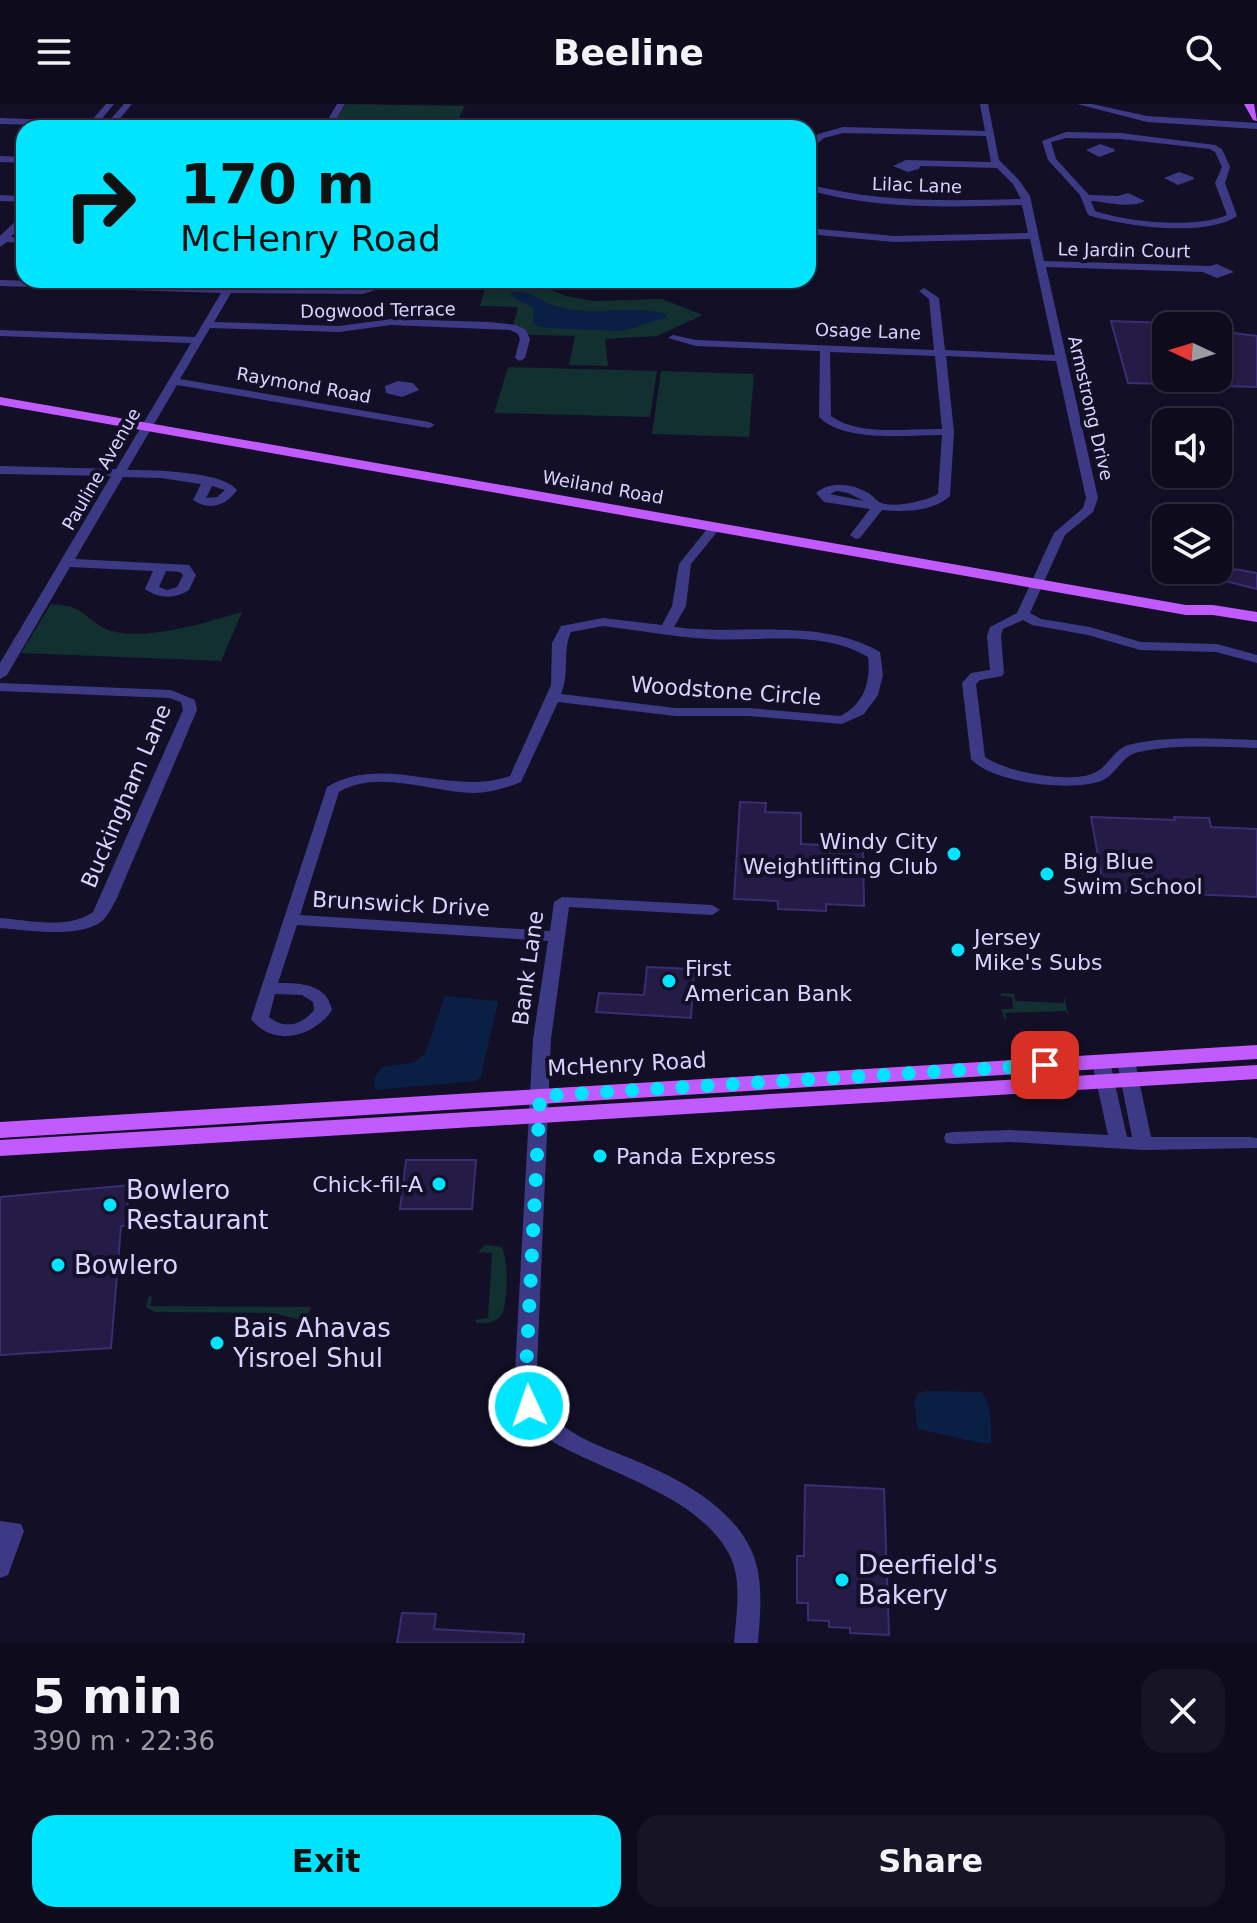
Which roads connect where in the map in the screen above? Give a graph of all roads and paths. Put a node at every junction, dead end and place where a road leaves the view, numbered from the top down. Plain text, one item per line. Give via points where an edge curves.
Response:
1 (110, 104) edge
2 (128, 104) edge
3 (984, 104) edge
4 (1081, 104) edge
5 (1249, 104) edge
6 (1140, 118) junction
7 (1257, 118) edge
8 (97, 120) edge
9 (113, 120) edge
10 (1257, 126) edge
11 (989, 134) junction
12 (1097, 135) junction
13 (1121, 136) junction
14 (816, 141) edge
15 (1100, 147) dead end
16 (916, 163) dead end
17 (998, 165) junction
18 (1190, 179) dead end
19 (1221, 182) junction
20 (816, 189) edge
21 (1085, 198) junction
22 (1117, 199) dead end
23 (1026, 202) junction
24 (16, 225) edge
25 (816, 232) edge
26 (1034, 236) junction
27 (1, 241) edge
28 (1040, 264) junction
29 (1208, 269) dead end
30 (228, 288) edge
31 (330, 288) edge
32 (372, 288) edge
33 (924, 291) dead end
34 (206, 325) junction
35 (0, 333) edge
36 (673, 338) dead end
37 (197, 340) junction
38 (825, 348) junction
39 (940, 351) junction
40 (520, 358) dead end
41 (1061, 358) junction
42 (173, 381) junction
43 (397, 394) dead end
44 (0, 401) edge
45 (381, 416) junction
46 (429, 425) dead end
47 (146, 427) junction
48 (948, 432) junction
49 (0, 470) edge
50 (120, 473) junction
51 (208, 481) dead end
52 (715, 527) junction
53 (856, 535) dead end
54 (67, 563) junction
55 (161, 567) dead end
56 (1036, 583) junction
57 (1199, 612) junction
58 (1023, 615) junction
59 (1257, 617) edge
60 (1257, 629) edge
61 (666, 630) junction
62 (1257, 659) edge
63 (0, 675) edge
64 (0, 687) edge
65 (553, 697) junction
66 (1257, 744) edge
67 (712, 910) dead end
68 (292, 920) junction
69 (0, 923) edge
70 (555, 936) junction
71 (269, 988) dead end
72 (1257, 1052) edge
73 (1128, 1071) junction
74 (1102, 1072) junction
75 (1257, 1072) edge
76 (540, 1105) junction
77 (0, 1130) edge
78 (953, 1138) dead end
79 (1119, 1143) junction
80 (1250, 1143) dead end
81 (1143, 1144) junction
82 (0, 1148) edge
83 (0, 1530) edge
84 (0, 1568) edge
85 (746, 1643) edge

1 - 8 street
2 - 9 street
3 - 11 street, Armstrong Drive
4 - 6 street
5 - 7 main road
6 - 10 street
6 - 13 street
11 - 14 street via 843,130
11 - 17 street, Armstrong Drive
12 - 13 street
12 - 15 street
12 - 21 street via 1057,136 1046,144 1052,160
13 - 19 street via 1212,147 1226,167
16 - 17 street
17 - 23 street, Armstrong Drive via 1022,190
18 - 19 street
19 - 21 street via 1232,216 1214,223 1116,220 1091,213
20 - 23 street, Lilac Lane via 881,201
21 - 22 street
23 - 26 street, Armstrong Drive
24 - 27 street
25 - 26 street via 894,239
26 - 28 street, Armstrong Drive
28 - 29 street, Le Jardin Court
28 - 41 street, Armstrong Drive
30 - 34 street, Pauline Avenue
31 - 32 street
33 - 39 street via 934,298
34 - 37 street, Pauline Avenue
34 - 40 street, Dogwood Terrace via 339,329 391,322 512,327 525,339
35 - 37 street
36 - 38 street, Osage Lane
37 - 42 street, Pauline Avenue
38 - 39 street, Osage Lane
38 - 48 street via 829,422 852,429
39 - 41 street, Osage Lane
39 - 48 street
41 - 56 street, Armstrong Drive via 1092,498 1089,509 1060,533
42 - 45 street, Raymond Road
42 - 47 street, Pauline Avenue
43 - 45 street
44 - 47 main road, Weiland Road
45 - 46 street, Raymond Road
47 - 50 street, Pauline Avenue
47 - 52 main road, Weiland Road
48 - 53 street via 944,496 921,505 878,507
49 - 50 street
50 - 51 street
50 - 54 street, Pauline Avenue
52 - 56 main road, Weiland Road
52 - 61 street via 685,564 679,606
54 - 55 street
54 - 63 street, Pauline Avenue
56 - 57 main road, Weiland Road
56 - 58 street, Armstrong Drive
57 - 59 main road, Weiland Road
57 - 60 main road, Weiland Road via 1210,621
58 - 62 street via 1140,646 1217,648
58 - 66 street, Armstrong Drive via 997,627 997,673 976,676 969,683 975,751 984,767 1008,774 1094,780 1108,773 1129,749 1189,742
61 - 65 street via 603,622 566,629 559,643
61 - 65 street, Woodstone Circle via 858,643 875,655 877,664 868,701 856,716 825,720 666,711
64 - 69 street, Buckingham Lane via 171,694 188,700 190,710 97,917 84,924
65 - 68 street via 516,779 473,788 370,778 339,784 332,790
67 - 70 street, Bank Lane via 562,902
68 - 70 street, Brunswick Drive
68 - 71 street
70 - 76 street, Bank Lane
72 - 73 main road, McHenry Road
73 - 74 main road, McHenry Road
73 - 75 main road, McHenry Road
73 - 81 street
74 - 76 main road, McHenry Road
74 - 79 street
76 - 77 main road, McHenry Road
76 - 82 main road, McHenry Road
76 - 85 street, Bank Lane via 525,1390 529,1406 565,1439 641,1472 717,1522 744,1562
78 - 79 street
79 - 81 street
80 - 81 street
83 - 84 street via 13,1531

